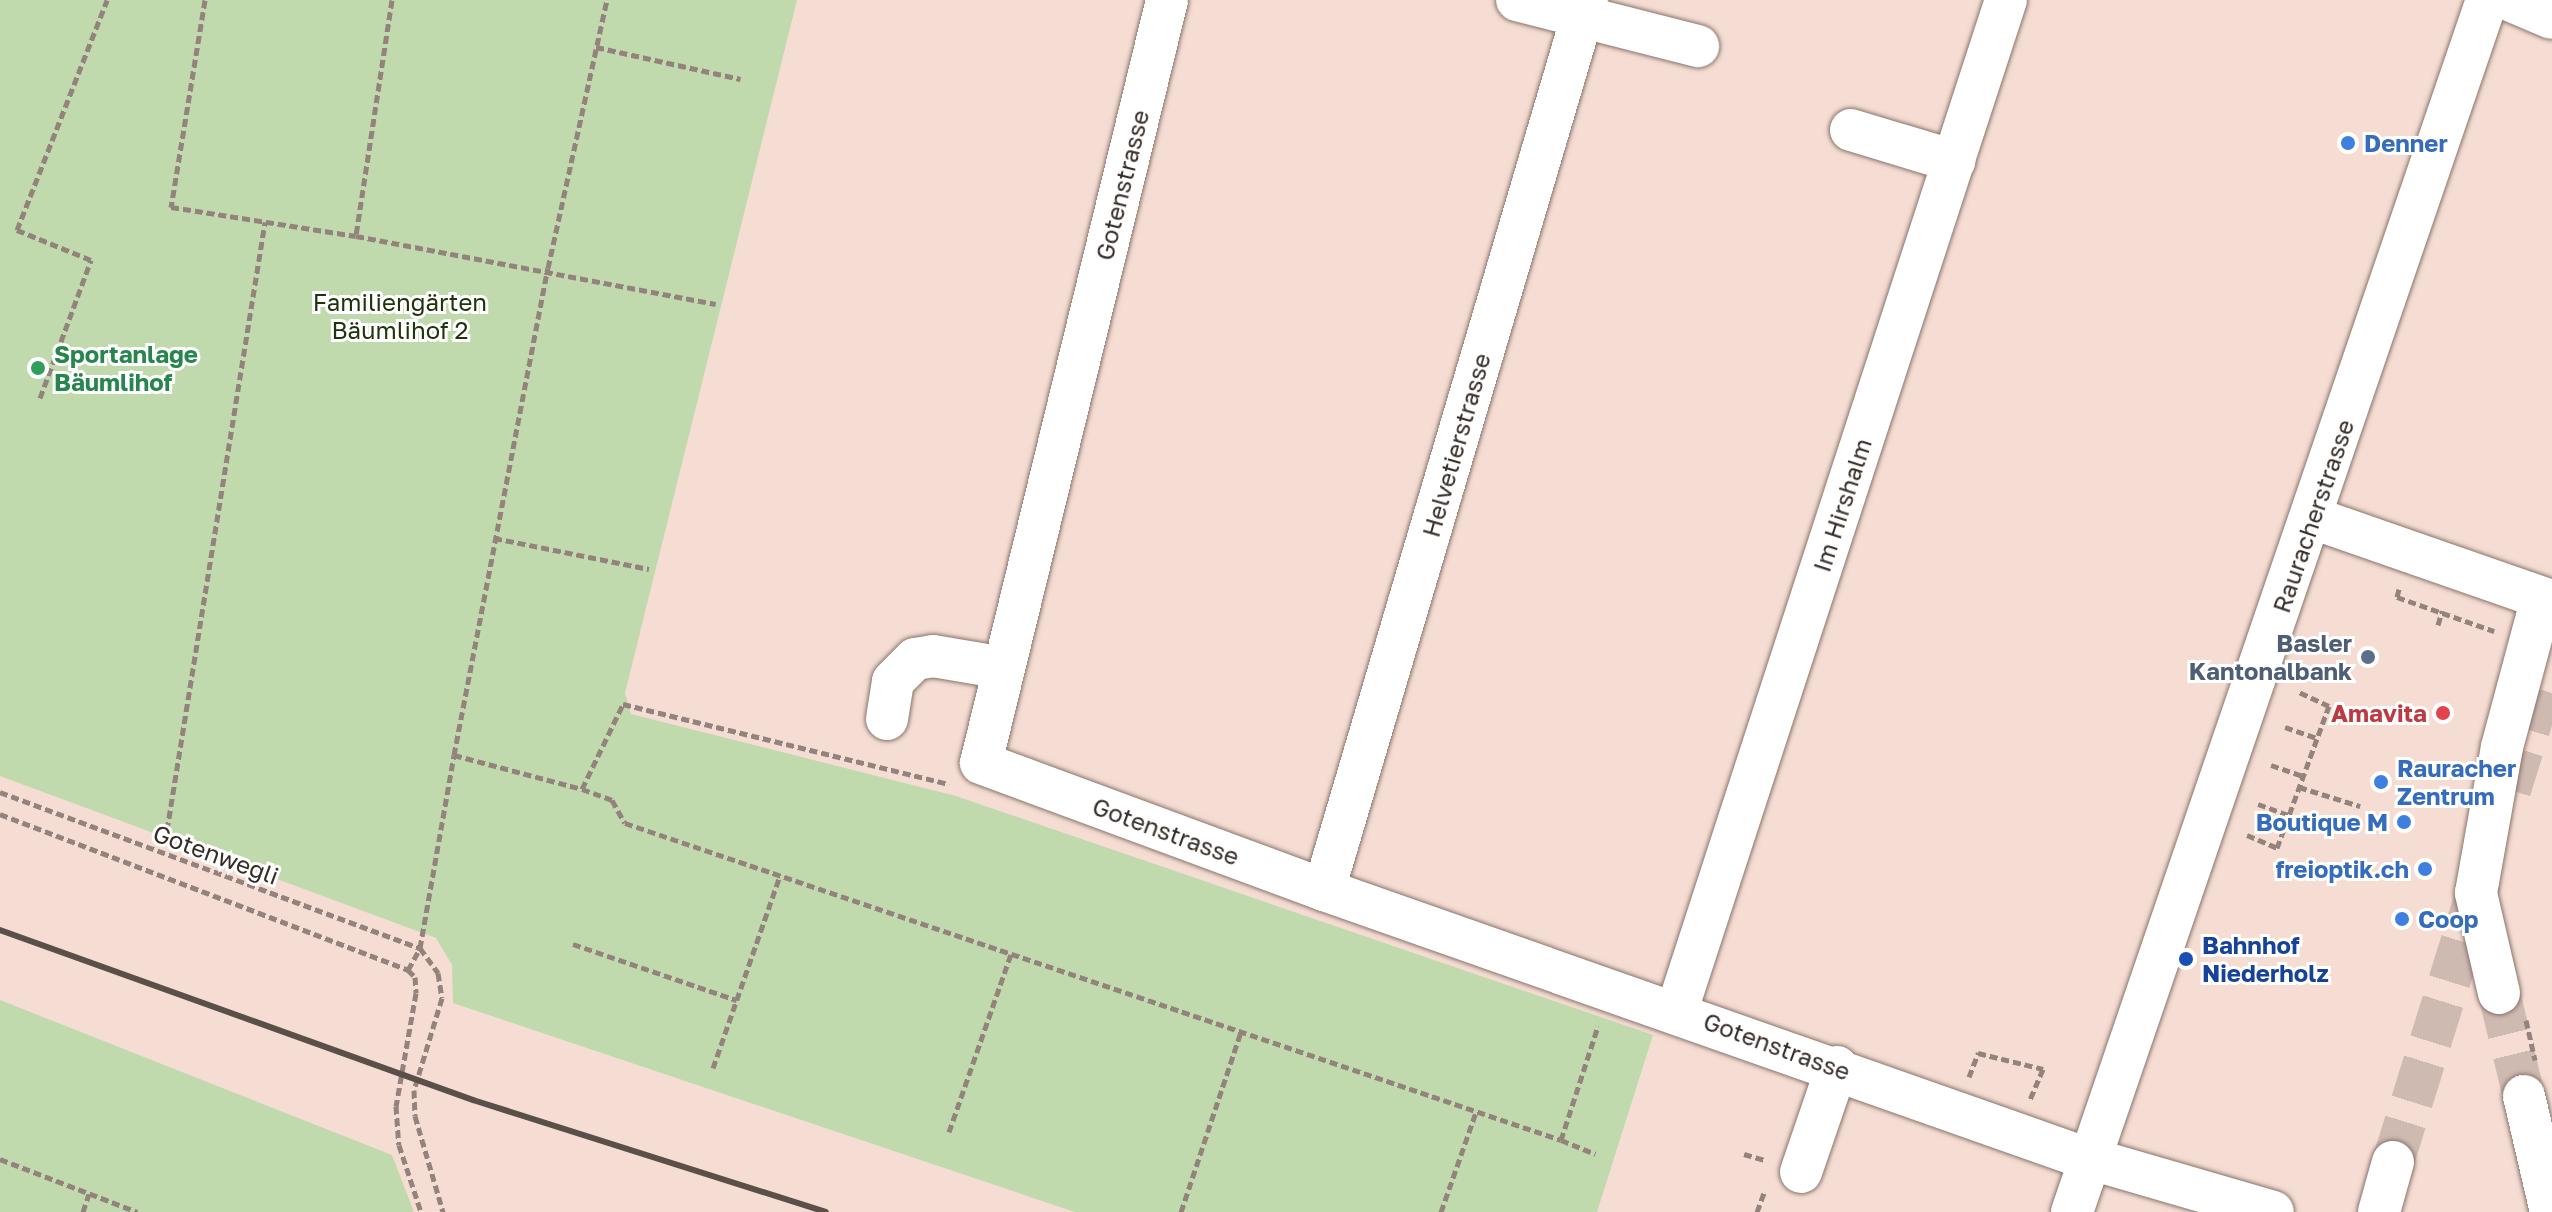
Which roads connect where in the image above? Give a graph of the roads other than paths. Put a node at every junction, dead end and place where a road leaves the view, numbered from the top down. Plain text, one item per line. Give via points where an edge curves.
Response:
1 (1167, 0) edge
2 (1517, 0) edge
3 (2006, 0) edge
4 (2487, 0) edge
5 (2512, 0) edge
6 (1584, 8) edge
7 (2552, 17) edge
8 (1698, 46) dead end
9 (1851, 130) dead end
10 (1954, 161) junction
11 (2313, 518) junction
12 (2547, 599) edge
13 (1004, 668) junction
14 (887, 719) dead end
15 (1324, 890) junction
16 (2499, 993) tunnel mouth
17 (1677, 1010) junction
18 (1837, 1067) junction
19 (2524, 1096) tunnel mouth
20 (2091, 1160) junction
21 (2393, 1162) tunnel mouth
22 (1801, 1172) dead end
23 (2072, 1212) edge
24 (2273, 1212) edge
25 (2379, 1212) edge
26 (2551, 1212) edge

1 - 13 street, Gotenstrasse
2 - 6 street
3 - 10 street, Im Hirshalm
4 - 11 street, Rauracherstrasse
5 - 7 main road
6 - 8 street
6 - 15 street, Helvetierstrasse
9 - 10 street
10 - 17 street, Im Hirshalm
11 - 12 street
11 - 20 street, Rauracherstrasse
12 - 16 street via 2502,747 2476,893
13 - 14 street via 933,656 915,659 893,681
13 - 15 street, Gotenstrasse via 981,763
15 - 17 street, Gotenstrasse
17 - 18 street, Gotenstrasse
18 - 20 street, Gotenstrasse
18 - 22 street
19 - 26 street
20 - 23 street, Rauracherstrasse
20 - 24 street, Gotenstrasse
21 - 25 street

